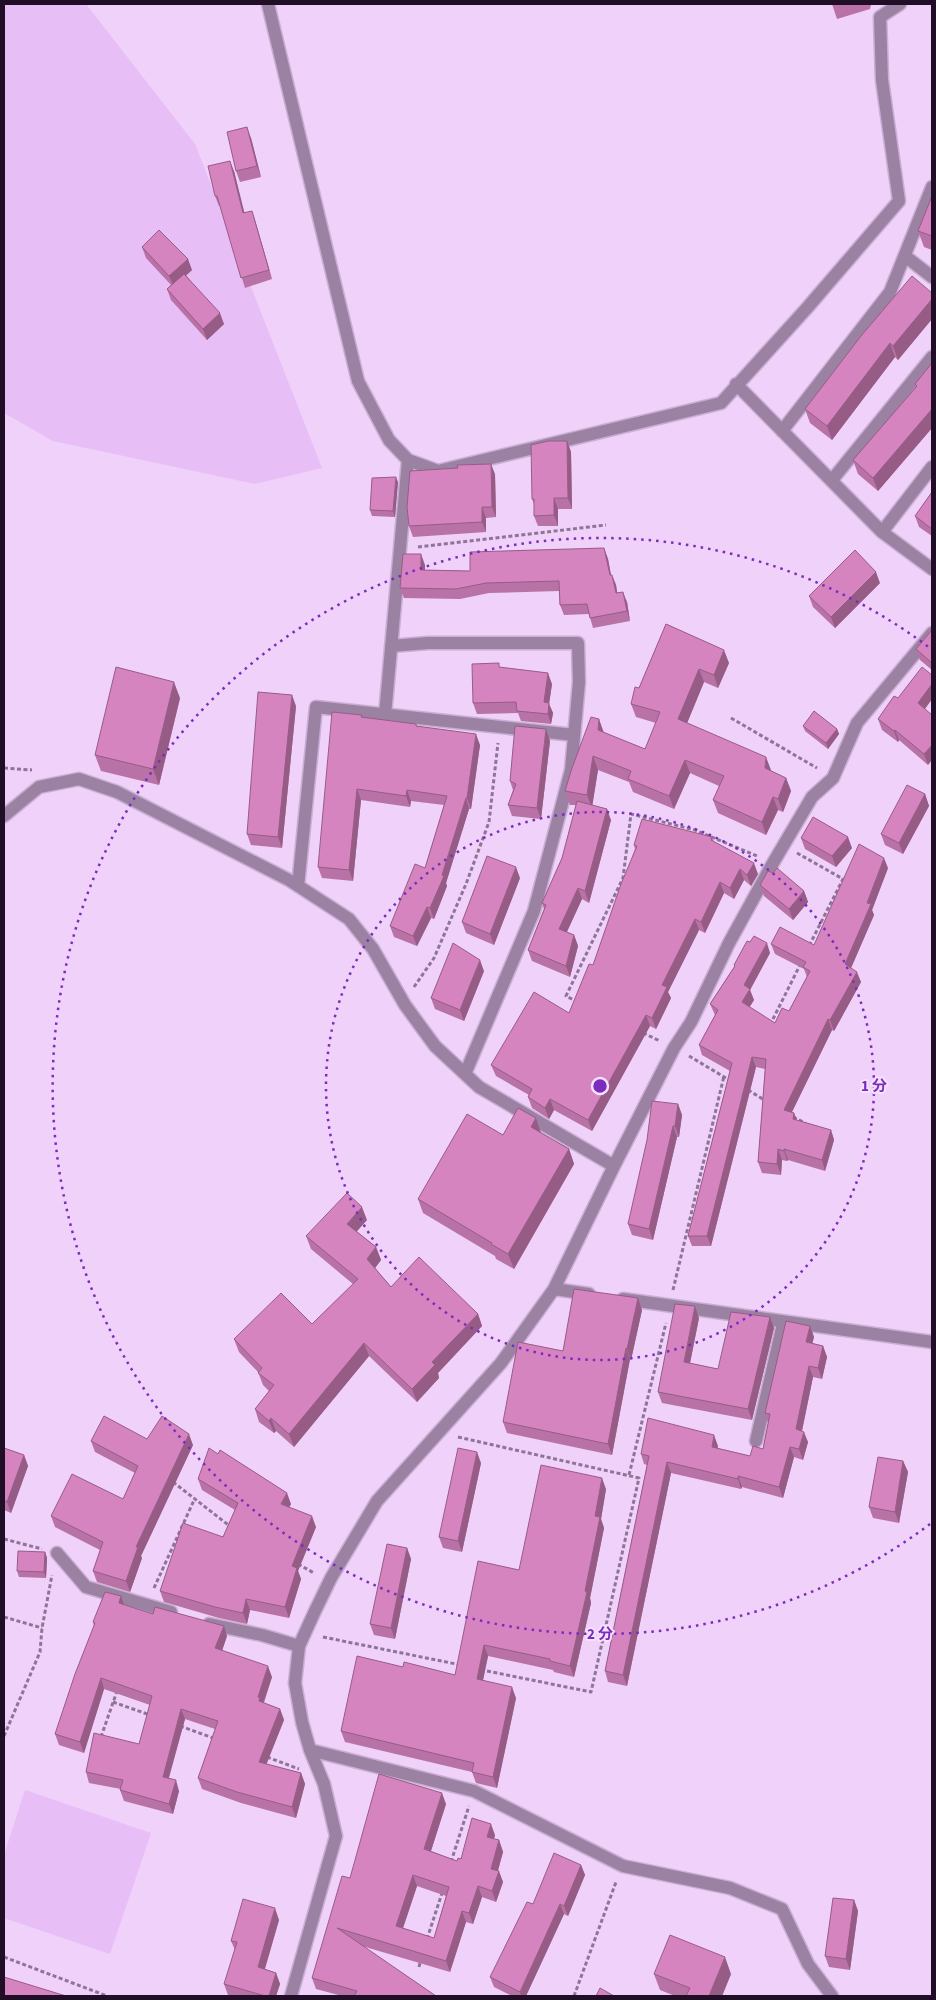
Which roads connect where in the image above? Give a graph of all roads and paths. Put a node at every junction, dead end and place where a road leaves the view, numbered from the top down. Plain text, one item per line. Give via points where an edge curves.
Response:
1 (268, 4) edge
2 (900, 4) edge
3 (932, 187) edge
4 (905, 256) junction
5 (932, 277) edge
6 (932, 357) edge
7 (736, 384) junction
8 (782, 431) junction
9 (408, 460) junction
10 (932, 467) edge
11 (832, 480) junction
12 (606, 525) dead end
13 (882, 532) junction
14 (400, 550) junction
15 (932, 569) edge
16 (932, 633) edge
17 (391, 646) junction
18 (385, 714) junction
19 (731, 718) dead end
20 (499, 727) junction
21 (574, 735) junction
22 (832, 778) junction
23 (4, 816) edge
24 (784, 846) junction
25 (774, 863) junction
26 (298, 886) junction
27 (809, 948) edge
28 (804, 956) edge
29 (404, 1001) junction
30 (584, 1005) edge
31 (638, 1030) edge
32 (766, 1034) edge
33 (674, 1048) junction
34 (464, 1074) junction
35 (724, 1076) junction
36 (772, 1104) edge
37 (789, 1114) edge
38 (805, 1124) edge
39 (614, 1166) junction
40 (554, 1289) junction
41 (670, 1305) junction
42 (782, 1321) junction
43 (932, 1342) edge
44 (438, 1433) junction
45 (756, 1441) dead end
46 (629, 1475) junction
47 (168, 1478) edge
48 (194, 1498) junction
49 (233, 1528) edge
50 (4, 1539) edge
51 (57, 1553) junction
52 (290, 1560) edge
53 (330, 1581) junction
54 (147, 1605) junction
55 (182, 1616) edge
56 (4, 1617) edge
57 (200, 1621) edge
58 (42, 1628) junction
59 (305, 1633) junction
60 (299, 1646) junction
61 (467, 1667) edge
62 (476, 1669) edge
63 (119, 1684) edge
64 (113, 1702) junction
65 (158, 1718) edge
66 (176, 1725) edge
67 (4, 1736) edge
68 (101, 1738) edge
69 (222, 1741) edge
70 (310, 1750) junction
71 (258, 1754) edge
72 (321, 1777) junction
73 (474, 1792) junction
74 (450, 1865) edge
75 (623, 1866) junction
76 (445, 1884) edge
77 (424, 1948) edge
78 (4, 1957) edge
79 (422, 1958) edge
80 (419, 1967) dead end
81 (107, 1996) edge
82 (291, 1996) edge
83 (574, 1996) edge
84 (832, 1996) edge

1 - 9 street via 358,381 389,440
2 - 7 street via 880,17 882,80 899,201
3 - 4 street
4 - 5 street
4 - 8 street via 890,292
6 - 11 street
7 - 8 street
7 - 9 street via 721,403 438,471
8 - 11 street
9 - 14 street
10 - 13 street
11 - 13 street
12 - 14 path
13 - 15 street
14 - 17 street
16 - 22 street via 858,723
17 - 18 street
17 - 21 street via 578,643 579,682
18 - 20 street
18 - 26 street via 316,706
19 - 22 path
20 - 21 street
20 - 29 path via 489,822 434,958
21 - 34 street via 571,770 534,911
22 - 24 street via 812,797
23 - 26 street via 39,787 79,779 117,792
24 - 25 street
24 - 27 path via 843,878
25 - 30 path via 695,830 631,814 623,878 566,996
25 - 33 street via 729,943 691,1022
26 - 29 street via 348,919 373,949
28 - 32 path
29 - 34 street via 435,1046
31 - 33 path
33 - 35 path
33 - 39 street
34 - 39 street via 479,1087
35 - 36 path
35 - 41 path
37 - 38 path
39 - 40 street
40 - 41 street
40 - 44 street via 501,1363
41 - 42 street
41 - 46 path
42 - 43 street
42 - 45 street
44 - 46 path
44 - 53 street via 377,1501
46 - 62 path via 639,1478 591,1692
47 - 48 path
48 - 49 path
48 - 54 path
50 - 51 path
51 - 54 street via 86,1587
51 - 58 path
52 - 53 path
53 - 59 street
54 - 55 street
56 - 58 path
57 - 60 street
58 - 67 path via 40,1652
59 - 60 street
59 - 61 path
60 - 70 street via 295,1683
63 - 64 path
64 - 65 path
64 - 68 path
66 - 69 path
70 - 72 street
70 - 73 street
71 - 72 path
72 - 82 street via 336,1836
73 - 74 path
73 - 75 street
75 - 83 path
75 - 84 street via 730,1888 782,1909 808,1964
76 - 77 path
78 - 81 path
79 - 80 path

